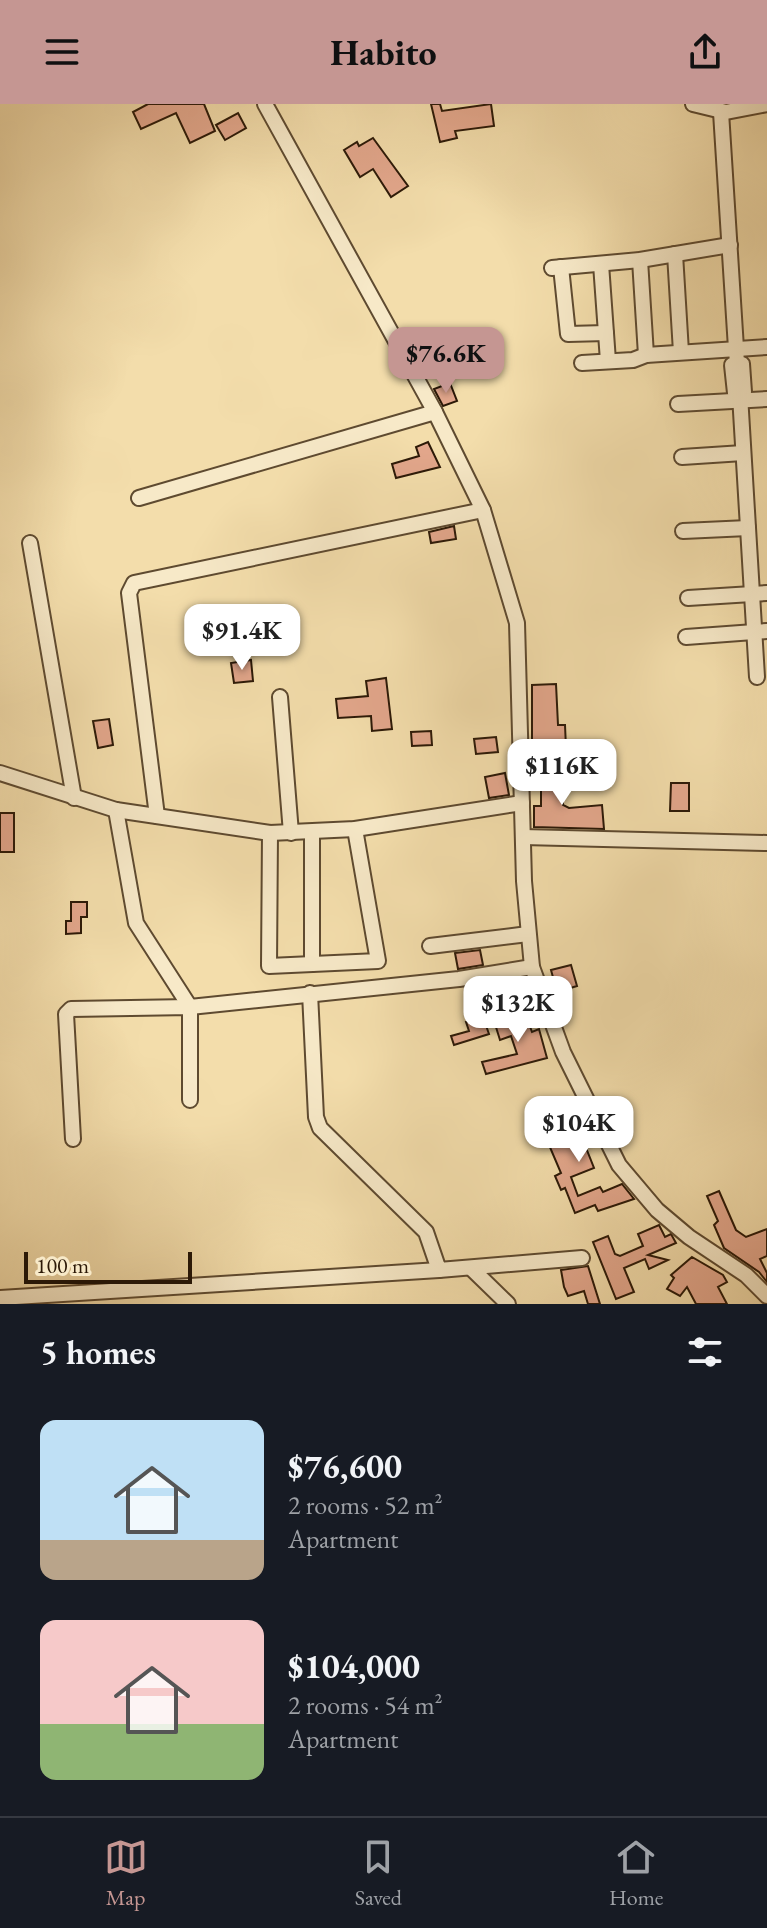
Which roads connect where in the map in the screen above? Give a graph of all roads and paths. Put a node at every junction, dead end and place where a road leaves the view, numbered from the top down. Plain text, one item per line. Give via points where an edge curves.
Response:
1 (265, 104) edge
2 (693, 104) edge
3 (767, 104) edge
4 (721, 112) junction
5 (730, 245) junction
6 (675, 254) junction
7 (640, 260) junction
8 (601, 264) junction
9 (606, 333) junction
10 (767, 347) edge
11 (737, 349) junction
12 (681, 352) junction
13 (646, 355) junction
14 (608, 361) junction
15 (582, 363) dead end
16 (740, 398) junction
17 (767, 399) edge
18 (678, 404) dead end
19 (435, 412) junction
20 (743, 453) junction
21 (682, 457) dead end
22 (139, 498) dead end
23 (483, 510) junction
24 (748, 528) junction
25 (683, 531) dead end
26 (30, 543) dead end
27 (760, 594) edge
28 (688, 598) dead end
29 (761, 632) edge
30 (686, 637) dead end
31 (762, 655) edge
32 (757, 677) dead end
33 (280, 697) dead end
34 (0, 773) edge
35 (74, 798) junction
36 (522, 803) junction
37 (116, 810) junction
38 (157, 816) junction
39 (355, 829) junction
40 (312, 832) junction
41 (270, 833) junction
42 (291, 833) junction
43 (523, 837) junction
44 (767, 843) edge
45 (528, 934) junction
46 (430, 946) dead end
47 (312, 964) junction
48 (532, 967) junction
49 (310, 993) junction
50 (190, 1007) junction
51 (190, 1100) dead end
52 (73, 1139) dead end
53 (582, 1258) dead end
54 (472, 1269) junction
55 (439, 1270) junction
56 (767, 1296) edge
57 (0, 1298) edge
58 (508, 1304) edge

1 - 19 street
2 - 4 street
3 - 4 street
4 - 5 street
5 - 6 street
5 - 11 street
6 - 7 street
6 - 12 street
7 - 8 street
7 - 13 street
8 - 9 street
8 - 9 street via 557,268 568,334
9 - 14 street
10 - 11 street
11 - 12 street
11 - 16 street via 737,364 732,365
12 - 13 street
13 - 14 street
14 - 15 street
16 - 17 street
16 - 18 street
16 - 20 street
19 - 22 street
19 - 23 street
20 - 21 street
20 - 24 street
23 - 36 street via 517,623
23 - 38 street via 134,583 129,593
24 - 25 street
24 - 27 street
26 - 35 street
27 - 28 street
27 - 29 street
29 - 30 street
29 - 31 street
31 - 32 street
33 - 42 street
34 - 35 street
35 - 37 street
36 - 39 street
36 - 43 street
37 - 38 street
37 - 50 street via 136,923
38 - 41 street
39 - 40 street
39 - 47 street via 378,961
40 - 42 street
40 - 47 street
41 - 42 street
41 - 47 street via 269,966
43 - 44 street
43 - 45 street
45 - 46 street
45 - 48 street
48 - 49 street
48 - 56 street via 563,1052 619,1165 657,1210
49 - 50 street
49 - 55 street via 320,1128 426,1232
50 - 51 street
50 - 52 street via 71,1009 66,1014
53 - 54 street
54 - 55 street
54 - 58 street
55 - 57 street

